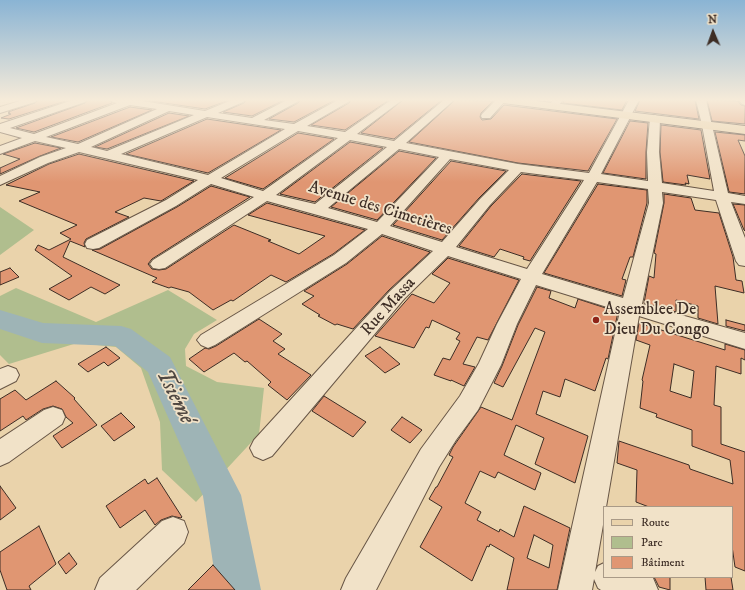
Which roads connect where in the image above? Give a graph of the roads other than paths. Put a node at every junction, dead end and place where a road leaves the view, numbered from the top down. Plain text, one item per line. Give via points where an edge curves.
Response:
1 (0, 128) edge
2 (61, 128) edge
3 (123, 128) edge
4 (172, 128) edge
5 (294, 128) joint
6 (360, 128) edge
7 (418, 128) edge
8 (619, 128) edge
9 (654, 128) edge
10 (708, 128) edge
11 (732, 128) edge
12 (745, 130) edge
13 (348, 136) junction
14 (36, 137) junction
15 (397, 146) junction
16 (81, 147) junction
17 (0, 150) edge
18 (108, 154) junction
19 (447, 155) junction
20 (518, 168) junction
21 (593, 177) junction
22 (209, 179) junction
23 (0, 181) edge
24 (654, 187) junction
25 (265, 196) junction
26 (722, 197) junction
27 (745, 200) edge
28 (318, 209) junction
29 (381, 228) junction
30 (93, 244) dead end
31 (445, 249) junction
32 (745, 261) edge
33 (159, 264) dead end
34 (531, 277) junction
35 (631, 307) junction
36 (208, 340) dead end
37 (745, 341) edge
38 (53, 417) dead end
39 (263, 448) dead end
40 (0, 454) edge
41 (173, 532) dead end
42 (592, 577) edge
43 (112, 590) edge
44 (358, 590) edge
45 (641, 590) edge

1 - 14 street, Avenue des Cimetières
2 - 14 street
3 - 16 street
4 - 18 street
5 - 13 street
5 - 22 street
6 - 13 street
7 - 15 street
8 - 21 street
9 - 24 street
10 - 26 street
11 - 12 main road
13 - 15 street
13 - 25 street
14 - 16 street, Avenue des Cimetières
14 - 17 street
15 - 19 street
15 - 28 street
16 - 18 street, Avenue des Cimetières
16 - 23 street via 44,160
18 - 22 street, Avenue des Cimetières
19 - 20 street
19 - 29 street
20 - 21 street
20 - 31 street, Rue Massa
21 - 24 street
21 - 34 street
22 - 25 street, Avenue des Cimetières
22 - 30 street via 171,204
24 - 26 street
24 - 35 street via 656,203
25 - 28 street, Avenue des Cimetières
25 - 33 street
26 - 27 street
26 - 32 street
28 - 29 street, Avenue des Cimetières
29 - 31 street, Avenue des Cimetières
29 - 36 street via 340,259
31 - 34 street, Avenue des Cimetières
31 - 39 street, Rue Massa via 397,295
34 - 35 street, Avenue des Cimetières
34 - 44 street via 470,403 430,458
35 - 37 street, Avenue des Cimetières
35 - 42 street
38 - 40 street
41 - 43 street
42 - 45 street

